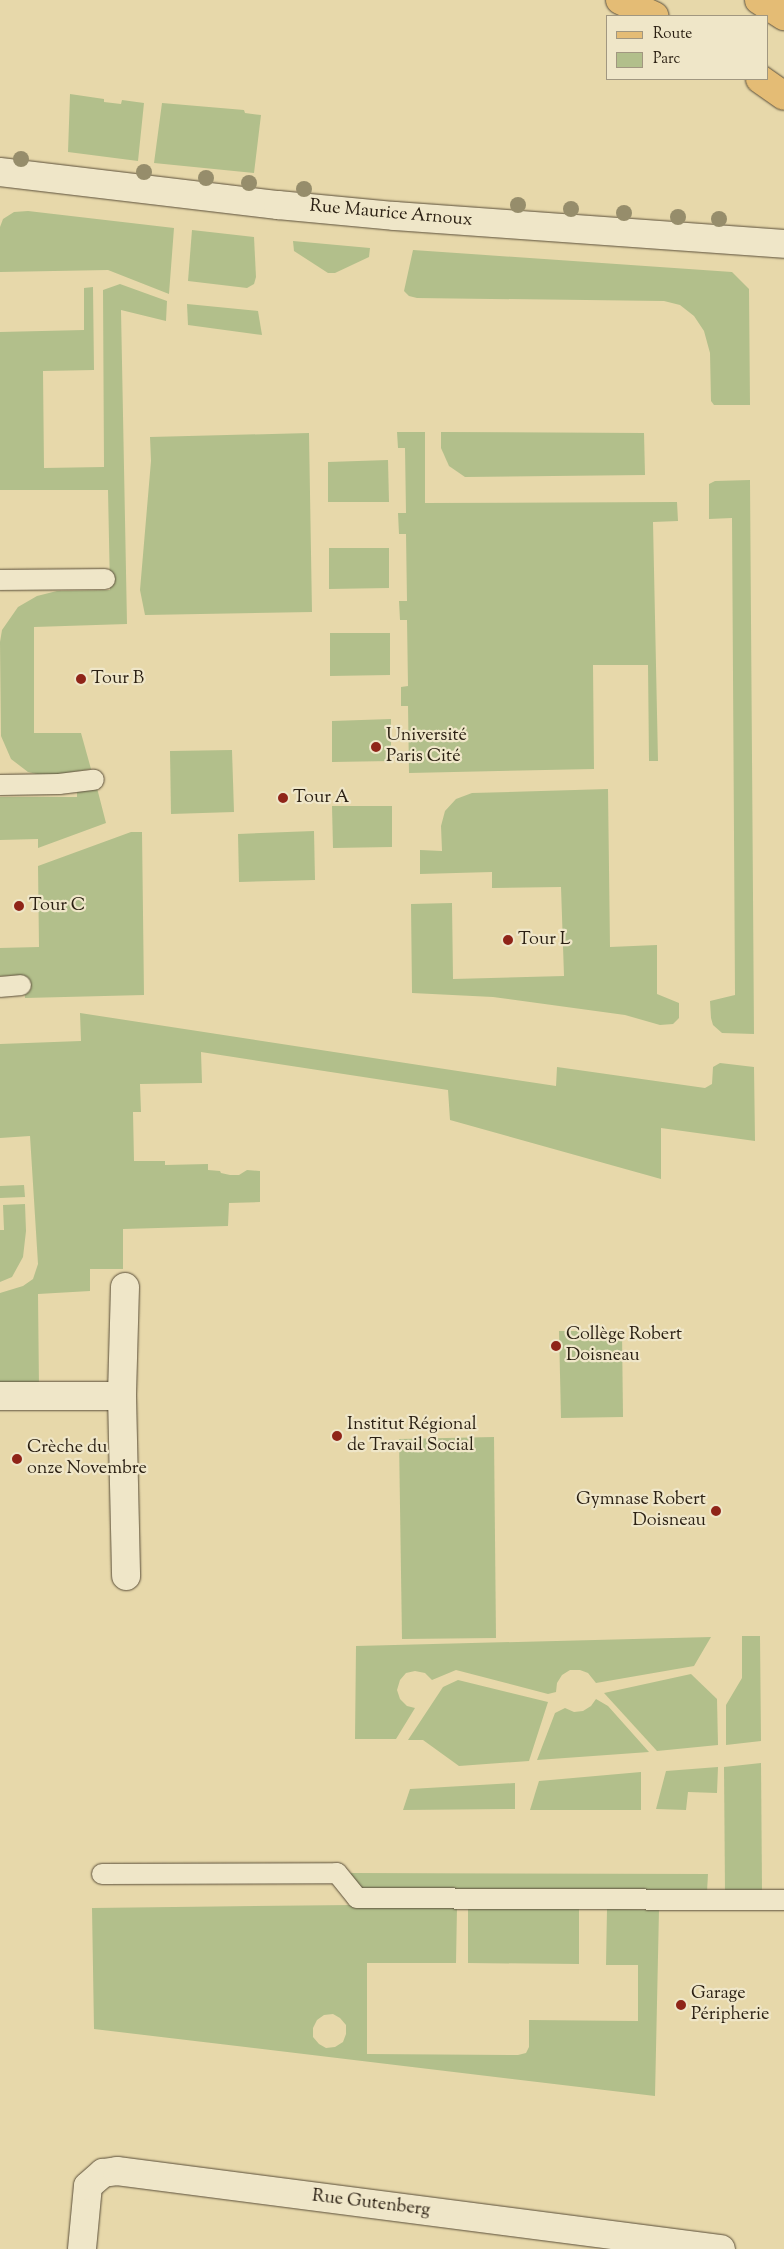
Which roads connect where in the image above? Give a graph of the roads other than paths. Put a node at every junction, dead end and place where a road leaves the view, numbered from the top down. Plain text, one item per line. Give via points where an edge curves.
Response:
1 (620, 0) edge
2 (759, 0) edge
3 (652, 15) edge
4 (784, 16) edge
5 (761, 80) edge
6 (784, 96) edge
7 (0, 172) edge
8 (784, 244) edge
9 (0, 580) edge
10 (105, 580) dead end
11 (94, 780) dead end
12 (0, 785) edge
13 (21, 985) dead end
14 (0, 987) edge
15 (125, 1287) dead end
16 (0, 1396) edge
17 (122, 1396) junction
18 (126, 1576) dead end
19 (102, 1874) dead end
20 (784, 1900) edge
21 (82, 2249) edge
22 (721, 2249) edge

1 - 3 main road
2 - 4 main road
5 - 6 main road
7 - 8 street, Rue Maurice Arnoux via 385,215
9 - 10 lane
11 - 12 lane
13 - 14 lane
15 - 17 street
16 - 17 street
17 - 18 street
19 - 20 lane via 338,1873 357,1898
21 - 22 street, Rue Gutenberg via 88,2186 103,2173 117,2171

